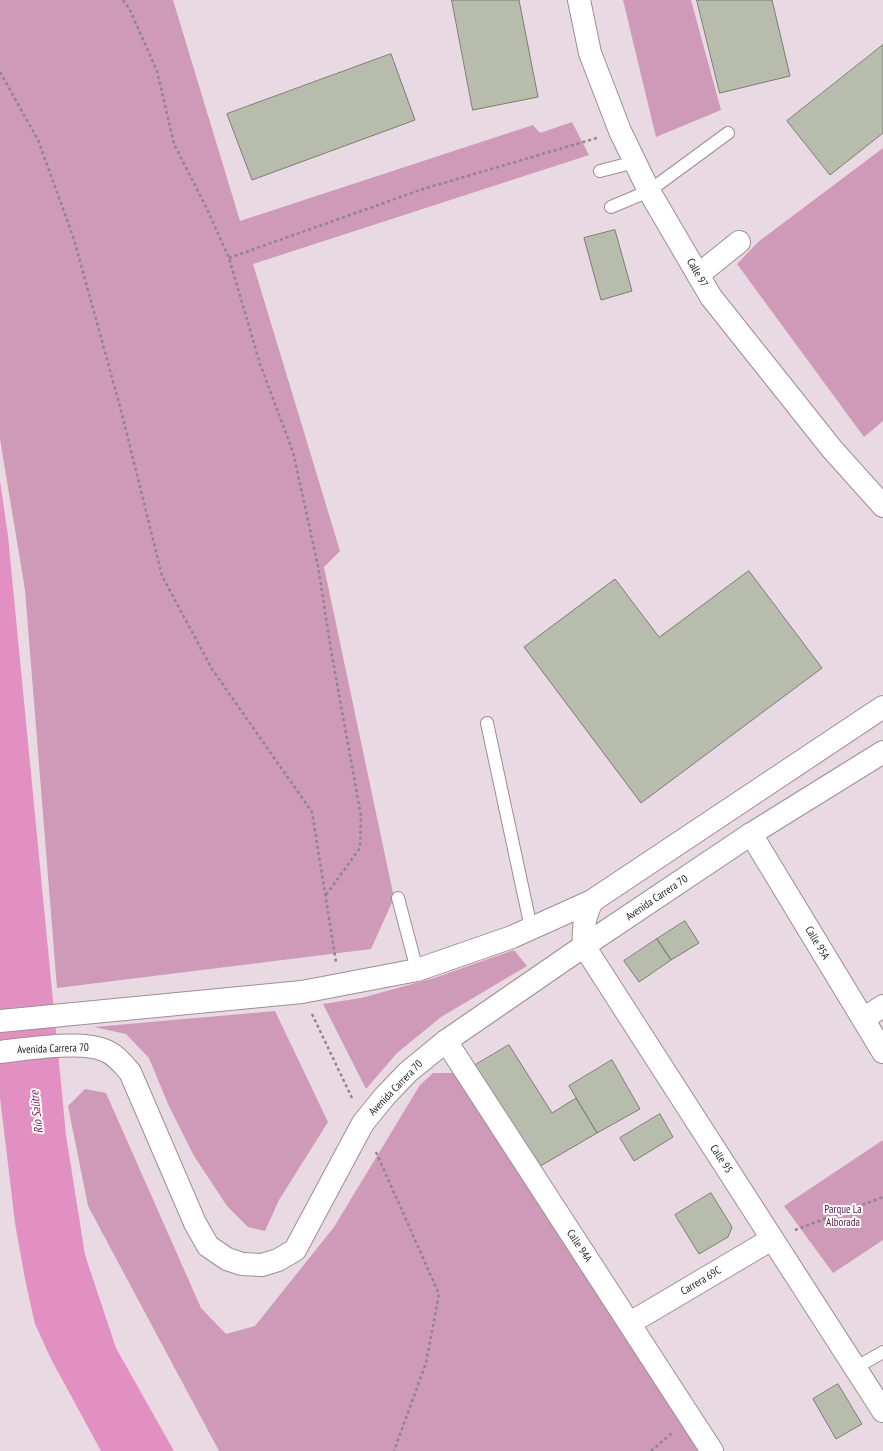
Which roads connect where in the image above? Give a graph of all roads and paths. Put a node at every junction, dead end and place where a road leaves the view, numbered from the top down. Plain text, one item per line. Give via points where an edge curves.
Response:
1 (123, 0) edge
2 (579, 0) edge
3 (0, 72) edge
4 (620, 131) junction
5 (728, 133) dead end
6 (635, 162) junction
7 (600, 171) dead end
8 (649, 191) junction
9 (611, 207) dead end
10 (739, 242) dead end
11 (229, 258) junction
12 (698, 275) junction
13 (883, 506) edge
14 (883, 707) edge
15 (487, 723) dead end
16 (883, 752) edge
17 (751, 834) junction
18 (326, 895) junction
19 (398, 898) dead end
20 (592, 901) junction
21 (531, 928) junction
22 (584, 946) junction
23 (336, 964) dead end
24 (417, 970) junction
25 (302, 992) junction
26 (883, 1006) edge
27 (863, 1019) junction
28 (0, 1021) edge
29 (446, 1041) junction
30 (0, 1052) edge
31 (883, 1052) edge
32 (363, 1123) junction
33 (883, 1197) edge
34 (772, 1239) junction
35 (630, 1324) junction
36 (883, 1352) edge
37 (855, 1368) junction
38 (883, 1411) edge
39 (394, 1451) edge
40 (712, 1451) edge

1 - 11 path via 157,71 174,144
2 - 4 street, Calle 97 via 590,53
3 - 18 path via 38,140 74,239 122,414 162,576 212,669 312,812
4 - 6 street, Calle 97
4 - 11 path via 423,189
5 - 8 lane
6 - 7 lane
6 - 8 street, Calle 97
8 - 9 lane
8 - 12 street, Calle 97
10 - 12 street
11 - 18 path via 260,364 293,452 318,566 361,816 360,848
12 - 13 street, Calle 97 via 711,297 832,449
14 - 20 street
15 - 21 lane
16 - 17 street, Avenida Carrera 70
17 - 22 street, Avenida Carrera 70
17 - 27 street, Calle 95A
18 - 23 path
19 - 24 lane
20 - 21 street
20 - 22 street via 585,915
21 - 24 street
22 - 29 street, Avenida Carrera 70
22 - 34 street, Calle 95
24 - 25 street
25 - 28 street
25 - 32 path
26 - 27 street
27 - 31 street, Calle 95A
29 - 32 street, Avenida Carrera 70 via 408,1072
29 - 35 street, Calle 94A
30 - 32 street, Avenida Carrera 70 via 90,1046 104,1050 119,1059 130,1072 195,1223 208,1246 227,1260 242,1264 262,1265 278,1260 295,1250
32 - 39 path via 439,1294 426,1364
33 - 34 path
34 - 35 street, Carrera 69C
34 - 37 street, Calle 95
35 - 40 street, Calle 94A
36 - 37 lane
37 - 38 street, Calle 95

